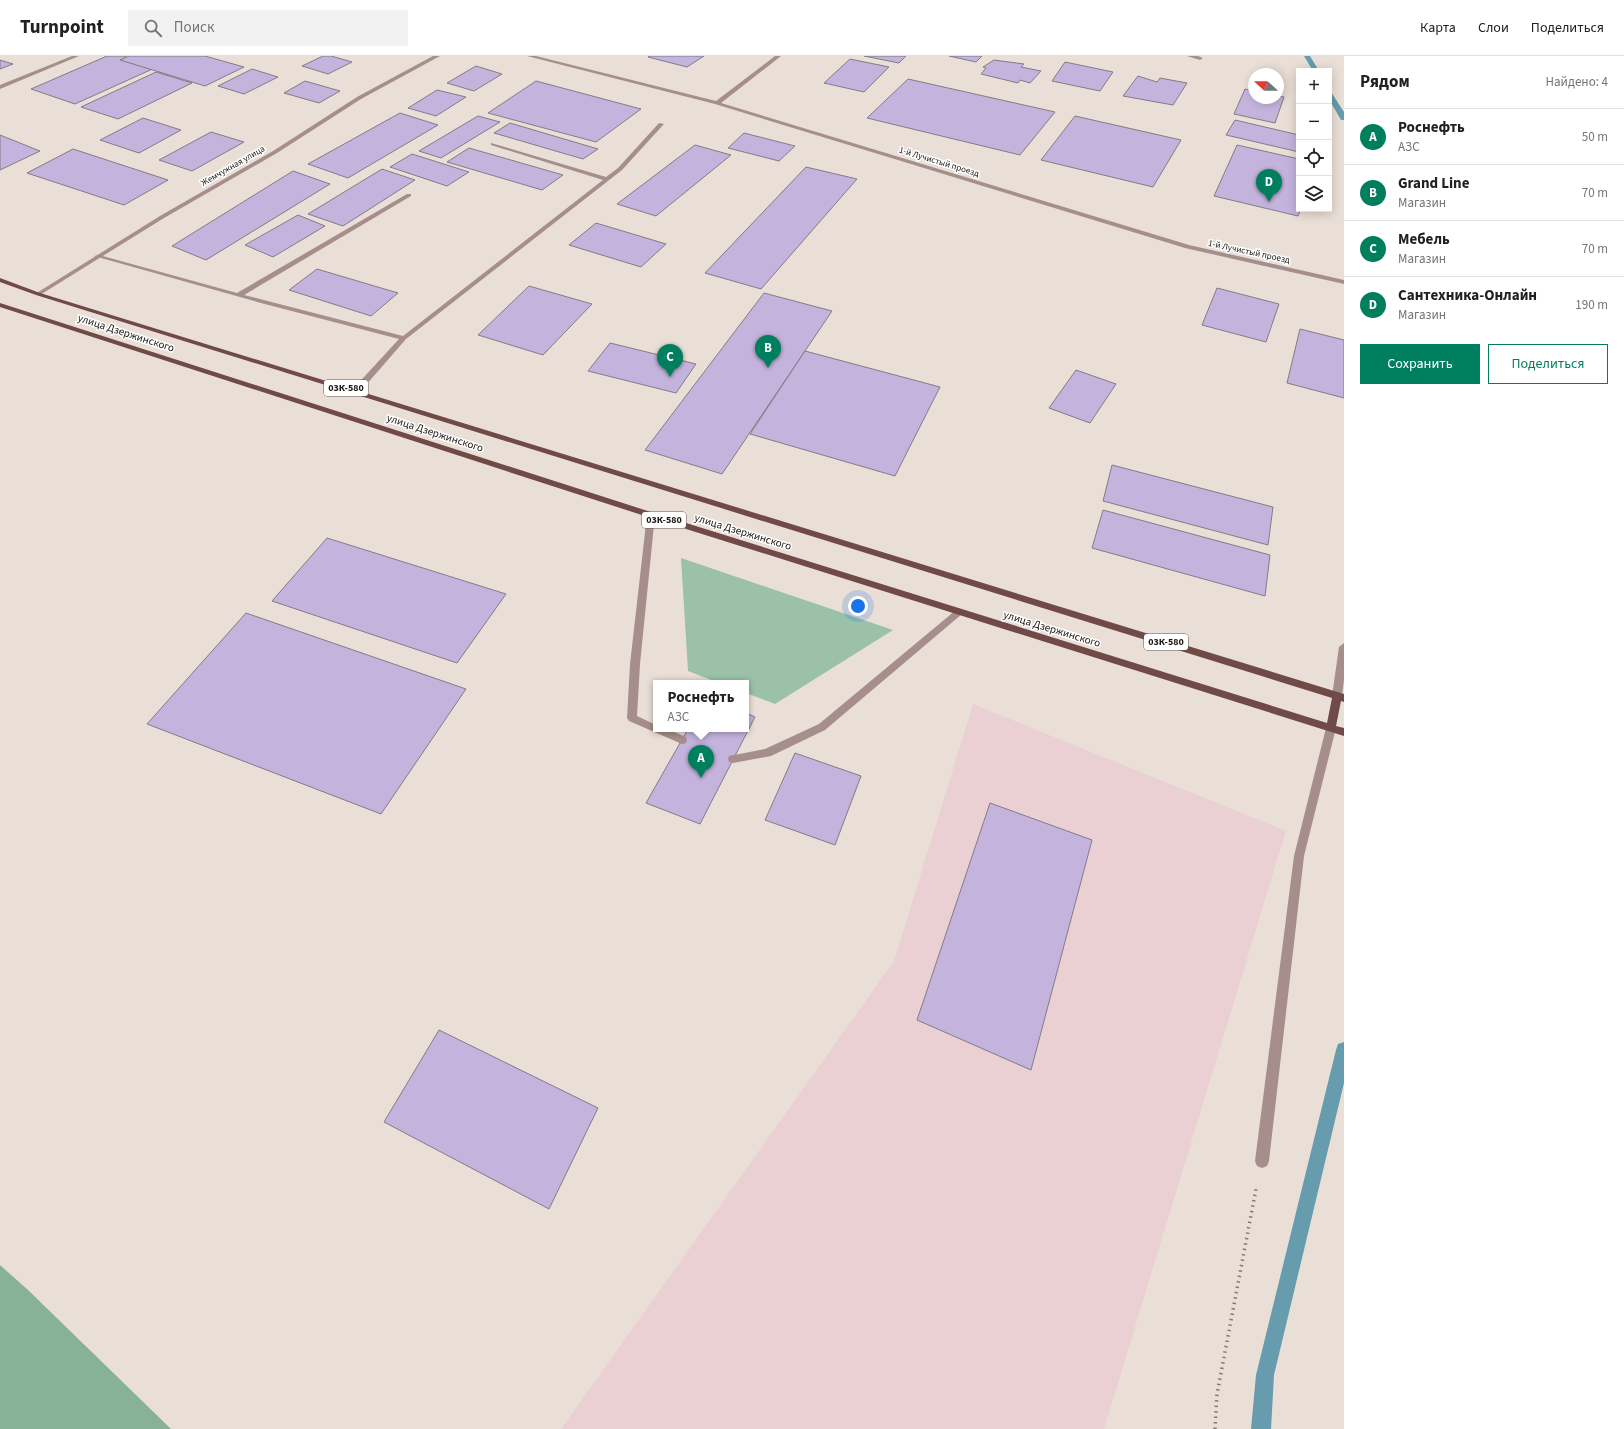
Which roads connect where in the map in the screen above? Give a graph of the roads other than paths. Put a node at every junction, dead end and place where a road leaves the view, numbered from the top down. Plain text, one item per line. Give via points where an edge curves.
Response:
1 (76, 56) edge
2 (437, 56) edge
3 (530, 56) edge
4 (778, 56) edge
5 (1190, 56) edge
6 (1200, 58) dead end
7 (0, 87) edge
8 (717, 103) junction
9 (661, 124) dead end
10 (493, 144) dead end
11 (607, 179) junction
12 (409, 196) dead end
13 (97, 256) junction
14 (0, 280) edge
15 (1344, 282) edge
16 (38, 294) junction
17 (238, 295) junction
18 (0, 305) edge
19 (404, 338) junction
20 (356, 392) junction
21 (651, 515) junction
22 (959, 612) junction
23 (1344, 647) edge
24 (1341, 697) edge
25 (653, 727) edge
26 (1331, 728) junction
27 (664, 732) edge
28 (1344, 732) edge
29 (682, 740) dead end
30 (733, 759) dead end
31 (1262, 1161) road end

1 - 7 street
2 - 13 street, Жемчужная улица via 359,98 275,152
3 - 8 street, 1-й Лучистый проезд
4 - 8 street
5 - 6 street
8 - 15 street, 1-й Лучистый проезд via 1187,248
9 - 11 street via 620,169
10 - 11 street
11 - 19 street
12 - 17 street
13 - 16 street, Жемчужная улица
13 - 17 street
14 - 16 main road, улица Дзержинского / 03К-580
16 - 20 main road, улица Дзержинского / 03К-580
17 - 19 street
18 - 21 main road, улица Дзержинского / 03К-580
19 - 20 street
20 - 24 main road, улица Дзержинского / 03К-580
21 - 22 main road, улица Дзержинского / 03К-580
21 - 25 street via 635,664 632,718
22 - 26 main road, улица Дзержинского / 03К-580
22 - 30 street via 822,727 767,753
23 - 24 street
24 - 26 main road
26 - 28 main road, улица Дзержинского / 03К-580
26 - 31 street via 1299,856
27 - 29 street

